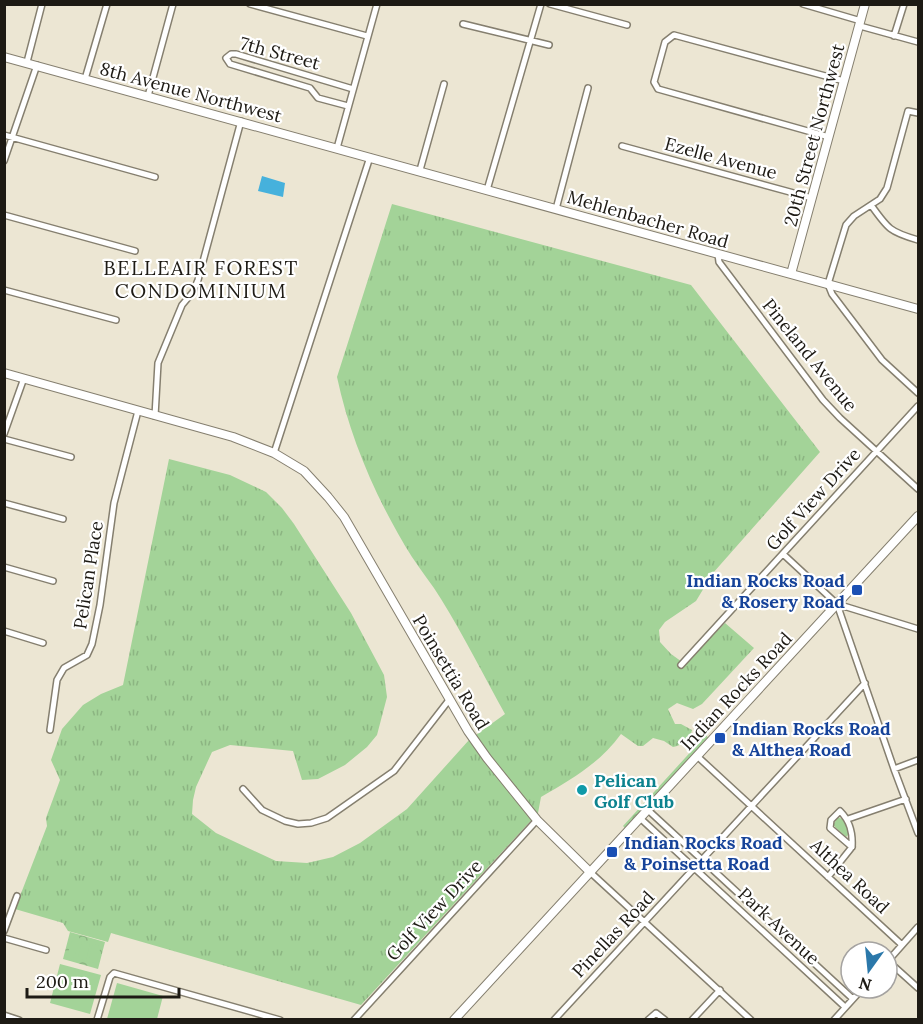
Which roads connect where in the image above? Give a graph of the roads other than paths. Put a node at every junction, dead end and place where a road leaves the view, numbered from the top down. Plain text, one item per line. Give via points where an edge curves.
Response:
1 (42, 4) edge
2 (107, 4) edge
3 (173, 4) edge
4 (250, 4) edge
5 (377, 4) edge
6 (541, 4) edge
7 (550, 4) edge
8 (803, 4) edge
9 (865, 4) edge
10 (904, 4) edge
11 (861, 23) junction
12 (463, 24) dead end
13 (627, 25) dead end
14 (367, 36) junction
15 (894, 36) junction
16 (531, 40) junction
17 (918, 42) edge
18 (549, 45) dead end
19 (4, 57) edge
20 (27, 62) junction
21 (37, 65) junction
22 (85, 79) junction
23 (844, 81) junction
24 (444, 84) dead end
25 (588, 88) dead end
26 (353, 89) junction
27 (148, 96) junction
28 (348, 106) junction
29 (918, 113) edge
30 (241, 121) junction
31 (4, 135) edge
32 (12, 137) junction
33 (829, 137) junction
34 (622, 146) dead end
35 (337, 148) junction
36 (370, 157) junction
37 (4, 161) edge
38 (420, 170) junction
39 (155, 177) dead end
40 (487, 190) junction
41 (812, 198) junction
42 (872, 205) junction
43 (556, 209) junction
44 (4, 215) edge
45 (918, 240) edge
46 (135, 251) dead end
47 (718, 254) junction
48 (791, 274) junction
49 (828, 284) junction
50 (4, 290) edge
51 (918, 309) edge
52 (116, 320) dead end
53 (4, 373) edge
54 (24, 378) junction
55 (918, 393) edge
56 (918, 406) edge
57 (138, 411) junction
58 (155, 416) junction
59 (4, 434) edge
60 (4, 439) edge
61 (877, 451) junction
62 (274, 453) junction
63 (71, 458) dead end
64 (918, 489) edge
65 (4, 502) edge
66 (918, 516) edge
67 (63, 519) dead end
68 (783, 554) junction
69 (4, 567) edge
70 (53, 581) dead end
71 (837, 604) junction
72 (918, 630) edge
73 (4, 631) edge
74 (43, 643) dead end
75 (681, 665) dead end
76 (865, 683) junction
77 (449, 700) junction
78 (50, 730) dead end
79 (697, 756) junction
80 (918, 760) edge
81 (894, 769) junction
82 (243, 789) dead end
83 (906, 799) junction
84 (751, 806) junction
85 (648, 810) junction
86 (640, 818) junction
87 (848, 819) junction
88 (537, 820) junction
89 (918, 833) edge
90 (852, 847) junction
91 (703, 859) junction
92 (694, 868) junction
93 (590, 872) junction
94 (828, 877) junction
95 (17, 896) dead end
96 (645, 921) junction
97 (918, 927) edge
98 (4, 931) edge
99 (4, 938) edge
100 (902, 945) junction
101 (899, 948) edge
102 (46, 950) dead end
103 (899, 971) edge
104 (839, 986) edge
105 (918, 988) edge
106 (720, 990) junction
107 (852, 1000) edge
108 (845, 1007) junction
109 (4, 1015) edge
110 (20, 1020) edge
111 (97, 1020) edge
112 (280, 1020) edge
113 (354, 1020) edge
114 (454, 1020) edge
115 (554, 1020) edge
116 (648, 1020) edge
117 (665, 1020) edge
118 (692, 1020) edge
119 (751, 1020) edge
120 (834, 1020) edge

1 - 20 street
2 - 22 street
3 - 27 street
4 - 14 street
5 - 14 street
6 - 16 street
7 - 13 street
8 - 11 street
9 - 11 street, 20th Street Northwest
10 - 15 street
11 - 15 street
11 - 23 street, 20th Street Northwest
12 - 16 street
14 - 26 street
15 - 17 street
16 - 18 street
16 - 40 street
19 - 20 street, 8th Avenue Northwest
20 - 21 street, 8th Avenue Northwest
21 - 22 street, 8th Avenue Northwest
21 - 32 street
22 - 27 street, 8th Avenue Northwest
23 - 33 street, 20th Street Northwest
23 - 33 street via 674,35 665,42 654,82 658,89
24 - 38 street
25 - 43 street
26 - 28 street
26 - 28 street, 7th Street via 236,54 226,58 230,64 310,88 318,98
27 - 30 street, 8th Avenue Northwest
28 - 35 street
29 - 42 street via 908,111 888,188
30 - 35 street, 8th Avenue Northwest
30 - 58 street via 198,280 158,363
31 - 32 street
32 - 37 street
32 - 39 street
33 - 41 street, 20th Street Northwest
34 - 41 street, Ezelle Avenue
35 - 36 street, 8th Avenue Northwest
36 - 38 street, Mehlenbacher Road
36 - 62 street
38 - 40 street, Mehlenbacher Road
40 - 43 street, Mehlenbacher Road
41 - 48 street, 20th Street Northwest
42 - 45 street via 886,226
42 - 49 street via 846,225
43 - 47 street, Mehlenbacher Road
44 - 46 street
47 - 48 street, Mehlenbacher Road
47 - 61 street, Pineland Avenue via 719,262 823,400
48 - 49 street, Mehlenbacher Road
49 - 51 street, Mehlenbacher Road
49 - 55 street via 882,360
50 - 52 street
53 - 54 street, Poinsettia Road
54 - 57 street, Poinsettia Road
54 - 59 street
56 - 61 street, Golf View Drive
57 - 58 street, Poinsettia Road
57 - 78 street, Pelican Place via 114,502 92,644 87,655 64,668 57,680
58 - 62 street, Poinsettia Road via 233,437
60 - 63 street
61 - 64 street, Pineland Avenue
61 - 68 street, Golf View Drive
62 - 77 street, Poinsettia Road via 304,471 344,517
65 - 67 street
66 - 71 street, Indian Rocks Road
68 - 71 street
68 - 75 street, Golf View Drive
69 - 70 street
71 - 72 street
71 - 76 street
71 - 79 street, Indian Rocks Road
73 - 74 street
76 - 81 street
76 - 84 street, Pinellas Road
77 - 82 street via 394,771 327,818 298,824 285,821 262,810
77 - 88 street, Poinsettia Road via 487,758
79 - 84 street, Althea Road
79 - 85 street, Indian Rocks Road
80 - 81 street
81 - 83 street
83 - 87 street
83 - 89 street
84 - 91 street, Pinellas Road
84 - 94 street, Althea Road
85 - 86 street, Indian Rocks Road
85 - 91 street, Park Avenue
86 - 92 street, Park Avenue
86 - 93 street, Indian Rocks Road
87 - 90 street
87 - 90 street via 840,811 830,828
88 - 93 street, Poinsettia Road
88 - 113 street, Golf View Drive
90 - 94 street
91 - 92 street, Pinellas Road
91 - 104 street, Park Avenue
92 - 96 street, Pinellas Road
92 - 108 street, Park Avenue
93 - 96 street, Poinsettia Road
93 - 114 street, Indian Rocks Road
94 - 100 street, Althea Road
95 - 98 street
96 - 106 street, Poinsettia Road
96 - 115 street, Pinellas Road
97 - 100 street
99 - 102 street
100 - 101 street
103 - 105 street
106 - 118 street
106 - 119 street, Poinsettia Road
107 - 108 street
108 - 120 street
109 - 110 street
111 - 112 street via 114,973
116 - 117 street via 656,1013

